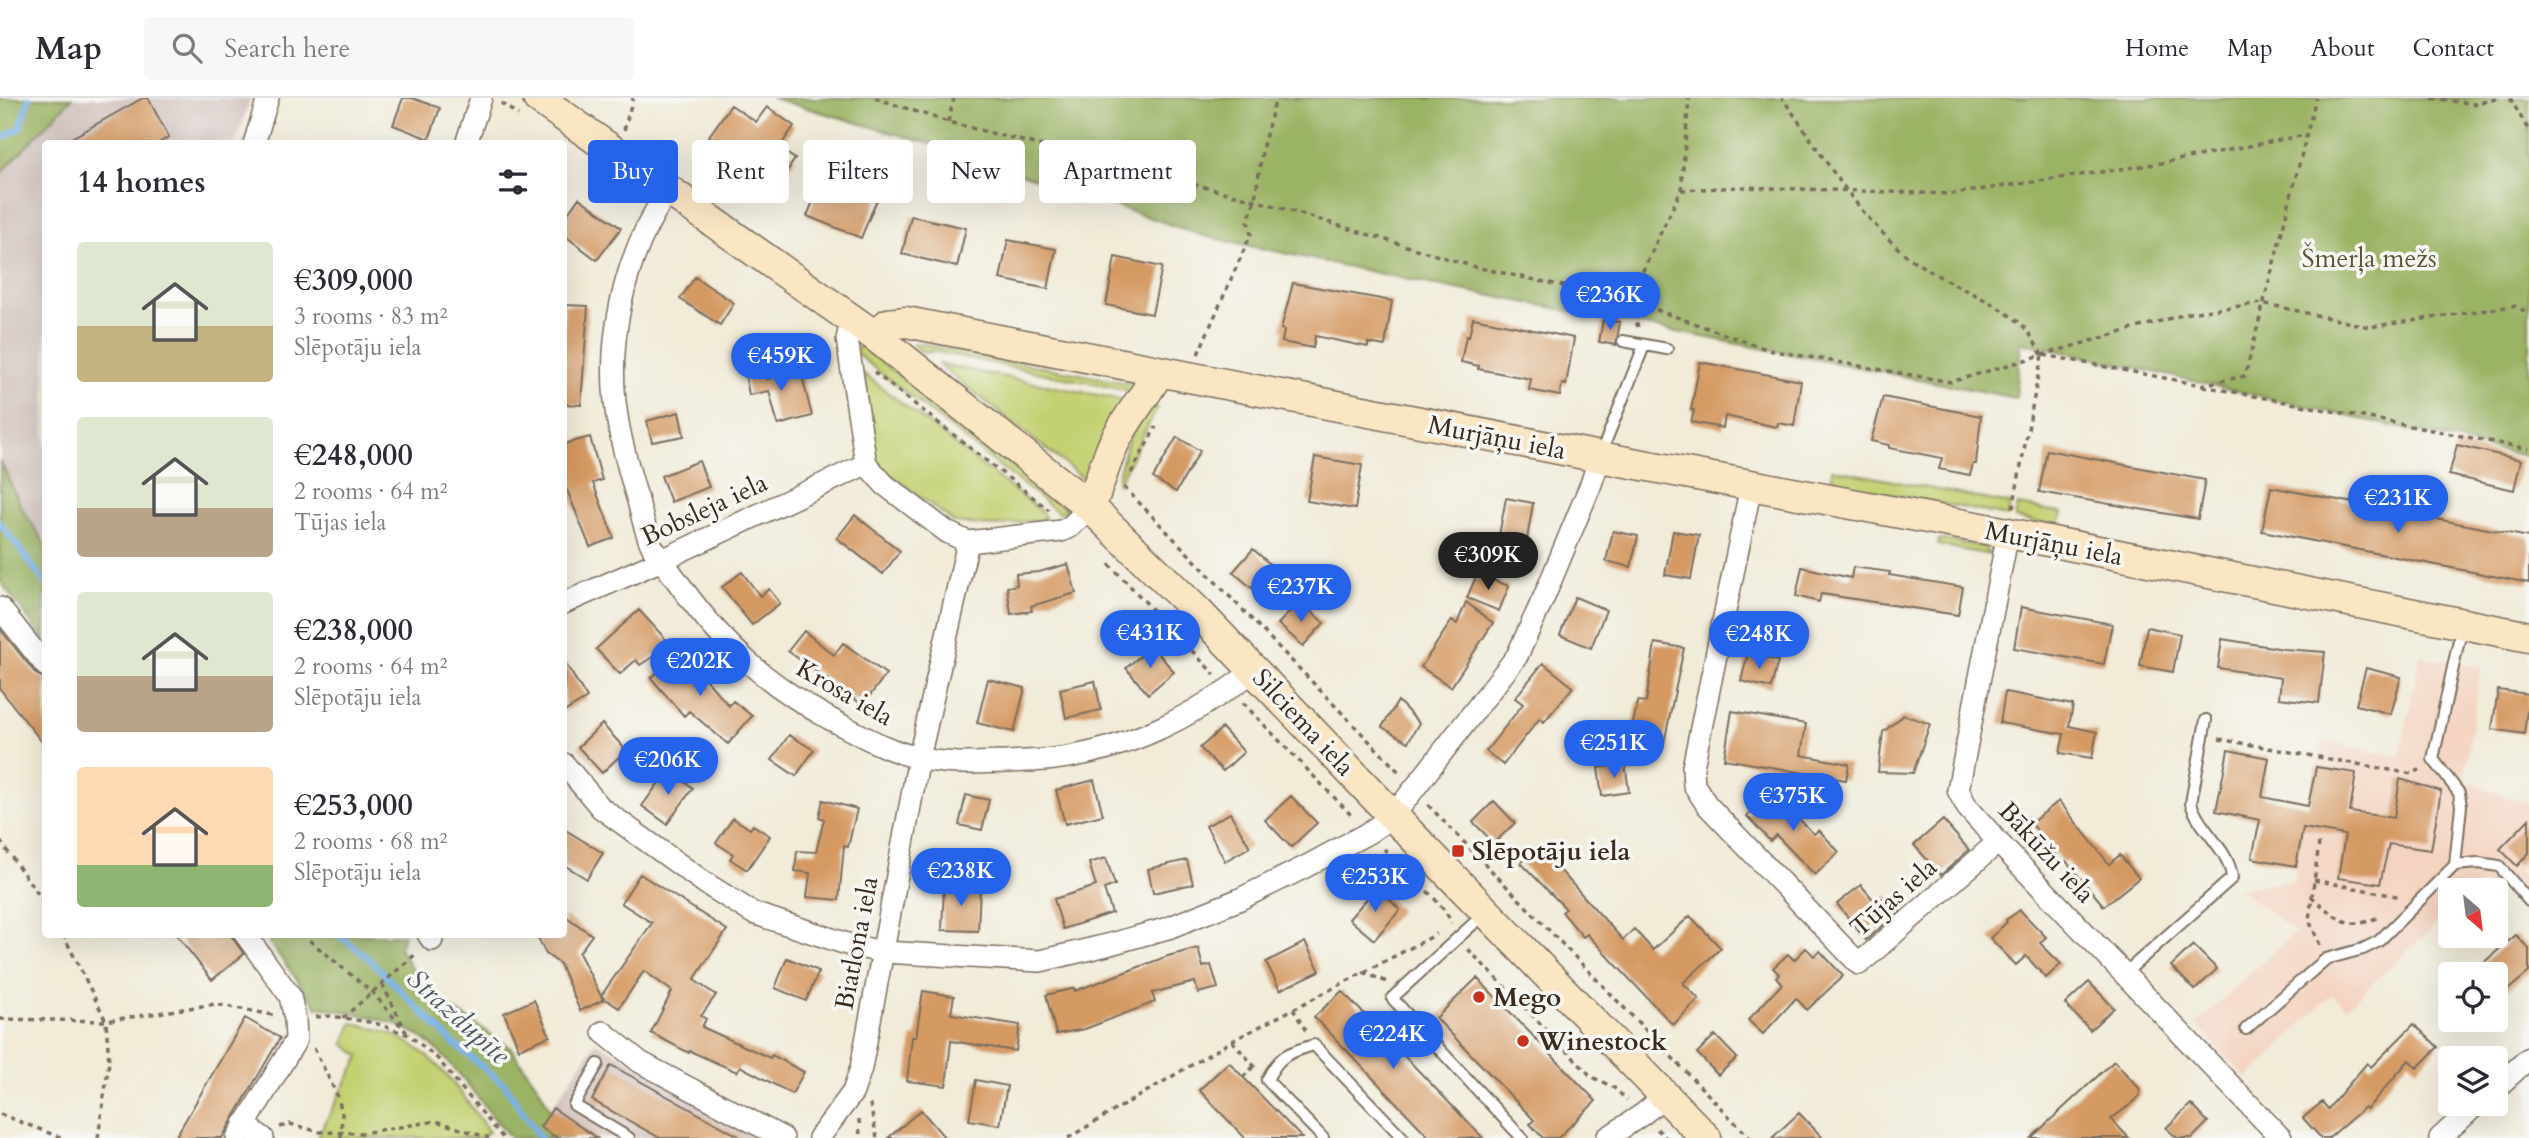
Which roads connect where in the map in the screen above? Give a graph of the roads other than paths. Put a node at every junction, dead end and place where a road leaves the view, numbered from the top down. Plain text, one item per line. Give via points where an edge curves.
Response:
1 (268, 98) edge
2 (481, 98) edge
3 (538, 98) edge
4 (255, 140) edge
5 (467, 140) edge
6 (599, 140) edge
7 (678, 195) edge
8 (661, 203) edge
9 (864, 327) junction
10 (1623, 341) dead end
11 (1644, 346) junction
12 (1667, 349) dead end
13 (1172, 374) junction
14 (1600, 457) junction
15 (866, 464) junction
16 (1751, 486) junction
17 (1080, 517) junction
18 (2008, 533) junction
19 (968, 542) junction
20 (662, 560) junction
21 (567, 602) edge
22 (0, 608) edge
23 (2462, 623) junction
24 (2529, 637) edge
25 (42, 661) edge
26 (1255, 670) junction
27 (2206, 720) dead end
28 (919, 758) junction
29 (567, 768) edge
30 (1393, 816) junction
31 (1998, 842) junction
32 (2455, 865) junction
33 (2529, 901) edge
34 (1487, 911) junction
35 (248, 938) edge
36 (884, 952) junction
37 (2123, 974) junction
38 (2246, 1029) dead end
39 (603, 1032) dead end
40 (2529, 1058) edge
41 (598, 1064) dead end
42 (2508, 1077) edge
43 (1665, 1095) junction
44 (2464, 1116) edge
45 (240, 1131) edge
46 (270, 1133) edge
47 (2441, 1137) edge
48 (629, 1138) edge
49 (783, 1138) edge
50 (819, 1138) edge
51 (1323, 1138) edge
52 (1403, 1138) edge
53 (1522, 1138) edge
54 (1606, 1138) edge
55 (1706, 1138) edge
56 (2281, 1138) edge

1 - 4 street
2 - 5 street
3 - 6 street
7 - 9 street
8 - 20 street, Krosa iela via 643,232 626,281 614,378 618,426 652,546
9 - 13 street, Murjāņu iela via 906,322
9 - 15 street via 847,339
9 - 17 street, Silciema iela
10 - 11 lane
11 - 12 lane
11 - 14 lane
13 - 14 street, Murjāņu iela
13 - 17 street via 1127,418
14 - 16 street, Murjāņu iela
14 - 30 street via 1517,656
15 - 19 street via 947,532
15 - 20 street, Bobsleja iela
16 - 18 street, Murjāņu iela
16 - 31 street, Tūjas iela via 1693,785 1859,964
17 - 19 street via 1061,531
17 - 26 street, Silciema iela
18 - 23 street, Murjāņu iela
18 - 31 street, Bākūžu iela via 1958,790
19 - 28 street, Biatlona iela
20 - 21 street, Bobsleja iela
20 - 28 street, Krosa iela via 710,626 775,685 886,749
22 - 25 street
23 - 24 street, Murjāņu iela
23 - 32 lane via 2434,759 2459,793
26 - 28 street, Krosa iela via 1179,720 1096,751 1054,760 954,764
26 - 30 street, Silciema iela
27 - 37 lane via 2191,803 2195,816 2231,866 2232,878
28 - 36 street, Biatlona iela
29 - 36 street via 601,808 753,913
30 - 34 street, Silciema iela
30 - 36 street via 1238,900 1168,928 1093,949 1040,961
31 - 37 street, Bākūžu iela
32 - 33 lane via 2499,866
32 - 38 lane via 2379,941 2326,959
34 - 43 street, Silciema iela
34 - 53 lane via 1392,998
35 - 45 street via 290,996 296,1040
36 - 50 street, Biatlona iela via 862,1068 853,1092
37 - 56 street, Bākūžu iela
39 - 49 street via 640,1062
40 - 42 street
41 - 48 lane via 574,1105
43 - 54 street
43 - 55 street, Silciema iela
44 - 47 street
45 - 46 street
51 - 52 lane via 1267,1080 1276,1061 1314,1045

